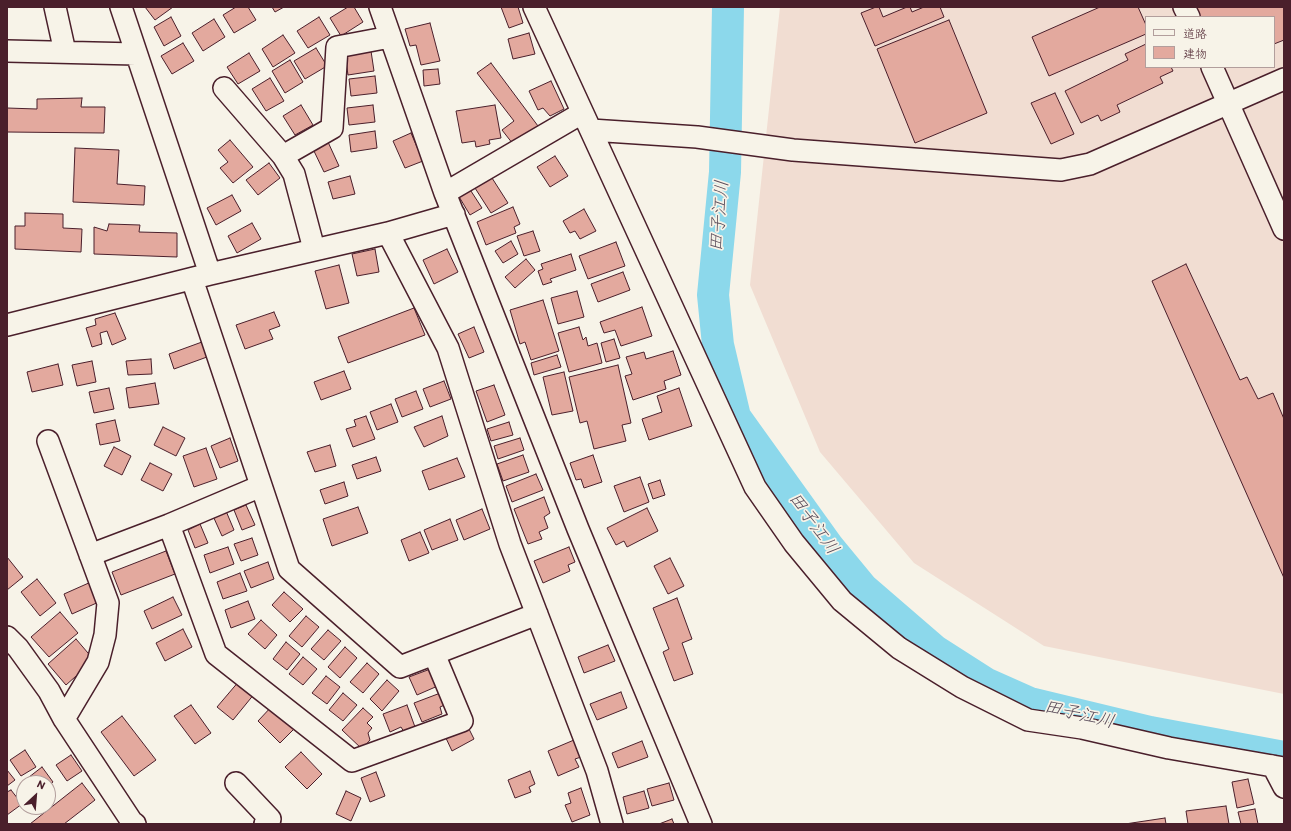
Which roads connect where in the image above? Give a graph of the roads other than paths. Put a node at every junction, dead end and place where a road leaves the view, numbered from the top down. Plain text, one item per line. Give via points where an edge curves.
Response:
1 (55, 7) edge
2 (121, 7) edge
3 (380, 7) edge
4 (534, 7) edge
5 (1184, 7) edge
6 (1188, 16) edge
7 (390, 37) junction
8 (7, 51) edge
9 (65, 52) junction
10 (136, 54) junction
11 (1212, 68) edge
12 (1284, 79) edge
13 (224, 88) dead end
14 (1229, 103) junction
15 (587, 122) junction
16 (282, 156) junction
17 (445, 193) junction
18 (454, 214) junction
19 (1284, 228) edge
20 (388, 233) junction
21 (314, 249) junction
22 (201, 276) junction
23 (7, 325) edge
24 (48, 441) dead end
25 (260, 486) junction
26 (169, 525) junction
27 (90, 555) junction
28 (537, 614) junction
29 (7, 637) edge
30 (434, 654) junction
31 (64, 719) junction
32 (1278, 767) edge
33 (236, 783) dead end
34 (1284, 787) edge
35 (132, 823) edge
36 (265, 824) edge
37 (612, 824) edge
38 (701, 824) edge

1 - 9 street
2 - 10 street
3 - 7 street
4 - 15 street
5 - 6 street
7 - 16 street via 337,47 332,128
7 - 17 street
8 - 9 street
9 - 10 street
10 - 22 street
11 - 14 street
12 - 14 street
13 - 16 street
14 - 15 street via 1090,164 1061,170 793,150
14 - 19 street
15 - 17 street
15 - 32 street via 755,487 794,543 842,601 899,648 962,687 1028,720 1082,728 1169,748
16 - 21 street via 294,174
17 - 18 street
18 - 20 street
18 - 38 street via 578,529
20 - 21 street
20 - 28 street via 448,348 510,544
21 - 22 street
22 - 23 street
22 - 25 street
24 - 27 street
25 - 26 street
25 - 30 street via 289,569 400,668
26 - 27 street
26 - 30 street via 216,654 352,761 462,721
27 - 31 street via 108,603 105,635 98,662
28 - 30 street
28 - 37 street via 597,772
29 - 31 street via 49,691
31 - 35 street
32 - 34 street
33 - 36 street via 270,819

